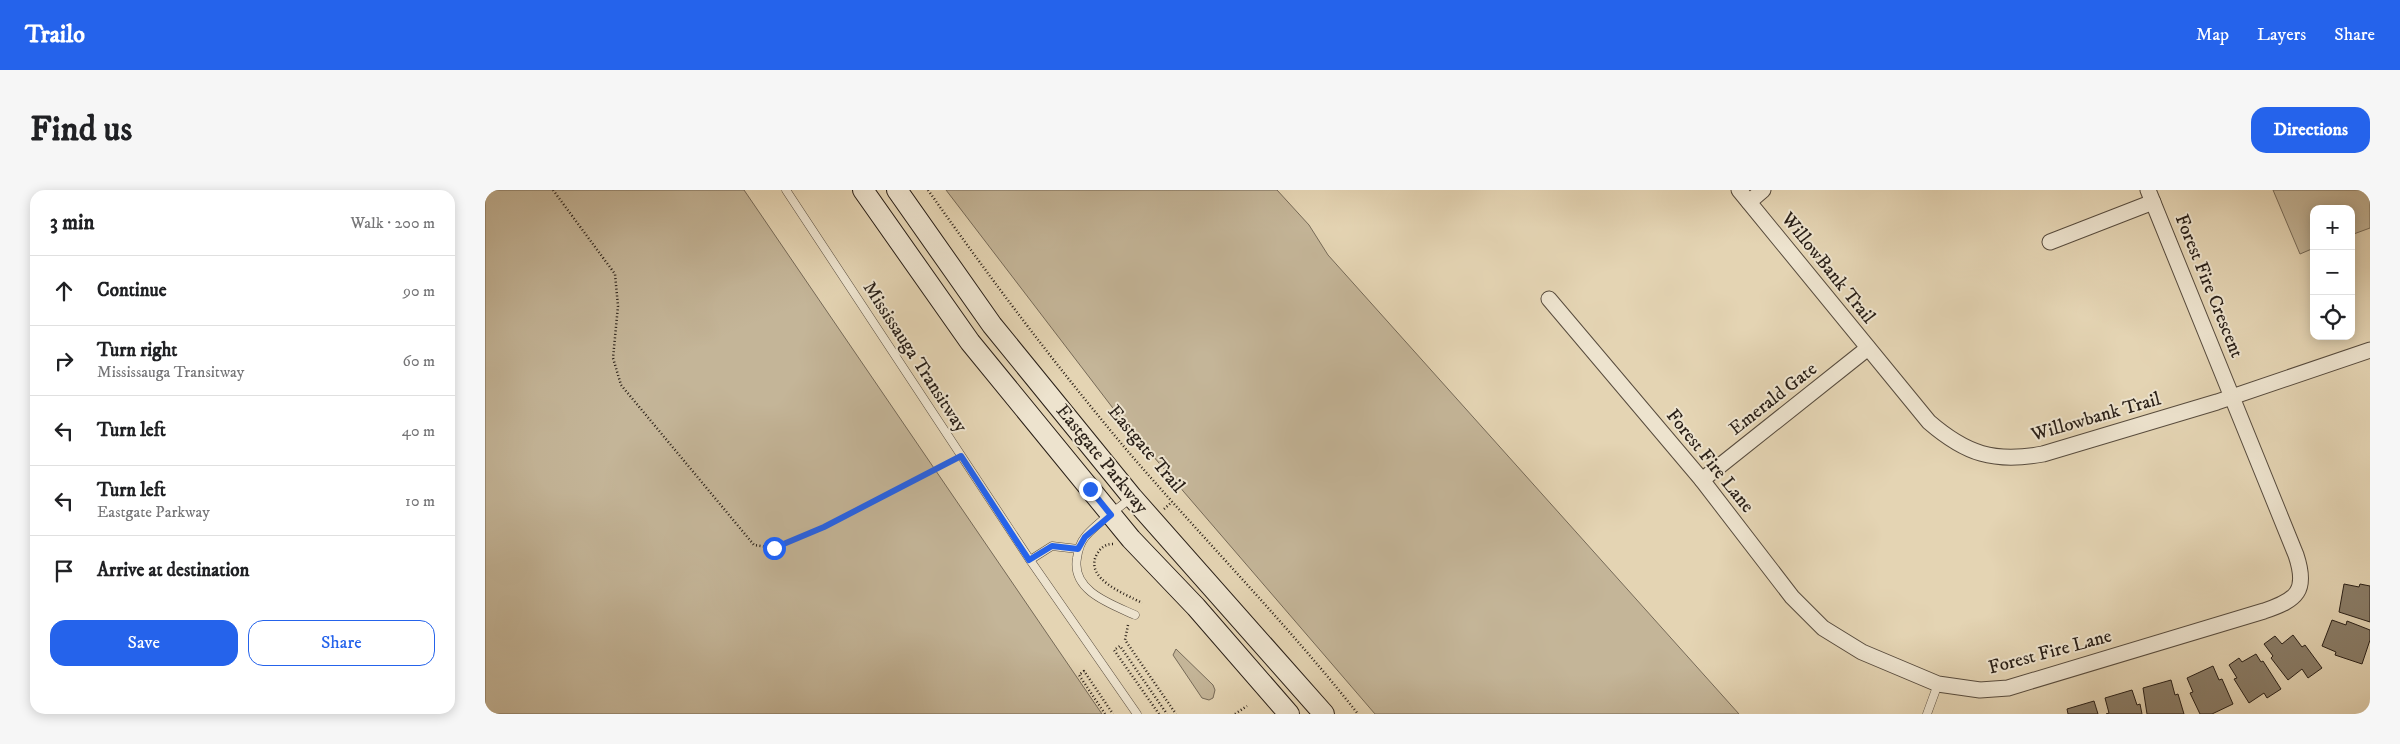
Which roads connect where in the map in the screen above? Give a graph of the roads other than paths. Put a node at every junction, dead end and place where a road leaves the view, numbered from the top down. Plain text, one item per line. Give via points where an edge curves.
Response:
1 (786, 190) edge
2 (863, 190) edge
3 (897, 190) edge
4 (1763, 190) edge
5 (1744, 196) edge
6 (2151, 196) edge
7 (2050, 242) dead end
8 (1549, 299) dead end
9 (1868, 348) junction
10 (2370, 350) edge
11 (2232, 397) junction
12 (1702, 480) junction
13 (1132, 497) junction
14 (1111, 515) junction
15 (1078, 549) junction
16 (1029, 560) junction
17 (1135, 615) dead end
18 (1938, 684) junction
19 (1137, 714) edge
20 (1289, 714) edge
21 (1324, 714) edge
22 (1927, 714) edge

1 - 16 lane, Mississauga Transitway
2 - 14 main road, Eastgate Parkway via 969,342
3 - 13 main road, Eastgate Parkway via 992,325
4 - 5 street
5 - 9 street, WillowBank Trail
6 - 7 street
6 - 11 street, Forest Fire Crescent
8 - 12 street, Forest Fire Lane
9 - 11 street, Willowbank Trail via 1929,422 1970,451 1993,458 2018,459 2043,454
9 - 12 street, Emerald Gate
10 - 11 street, Willowbank Trail
11 - 18 street, Forest Fire Lane via 2302,574 2300,589 2285,604 2008,688 1980,690
12 - 18 street, Forest Fire Lane via 1792,597 1823,628 1862,652
13 - 14 lane
13 - 21 main road, Eastgate Parkway
14 - 15 lane via 1085,537
14 - 20 main road, Eastgate Parkway
15 - 16 lane via 1052,546
15 - 17 lane via 1076,565 1081,582 1092,594
16 - 19 lane, Mississauga Transitway
18 - 22 lane

